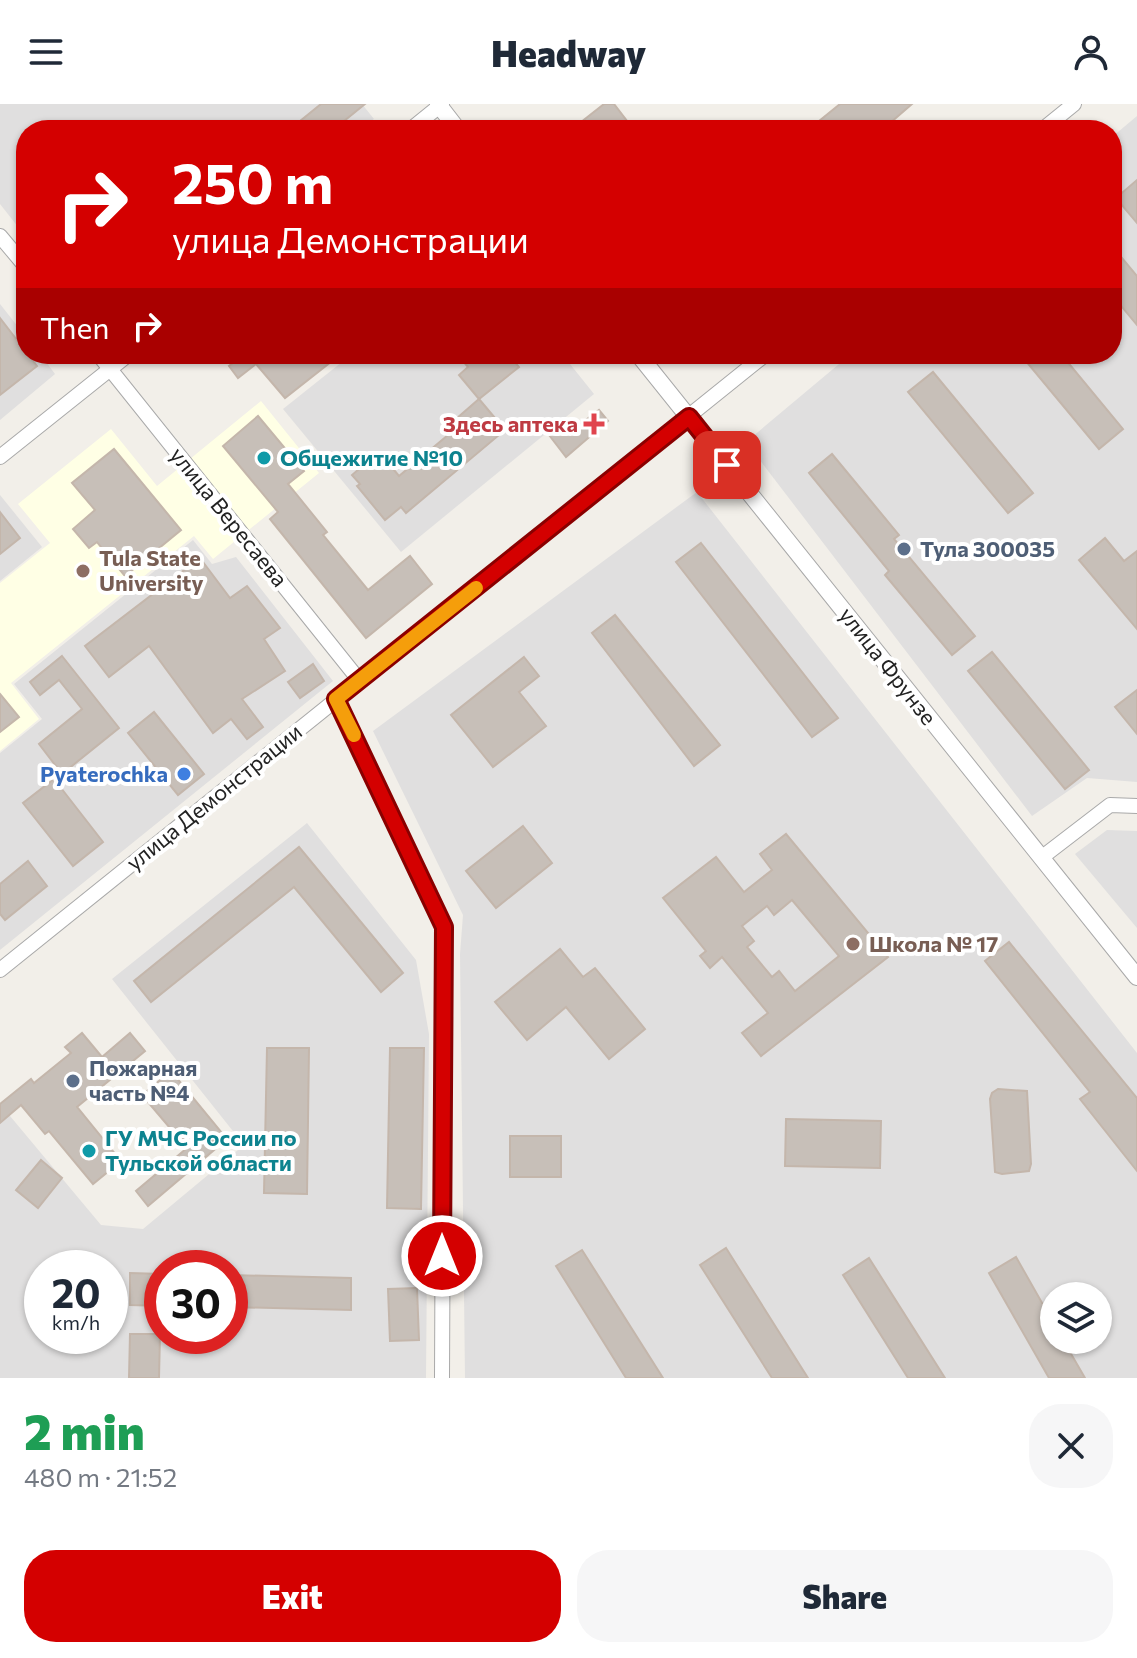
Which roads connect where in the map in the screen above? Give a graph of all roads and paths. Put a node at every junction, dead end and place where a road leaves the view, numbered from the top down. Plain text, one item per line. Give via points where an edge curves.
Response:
1 (1074, 104) edge
2 (440, 105) edge
3 (422, 120) edge
4 (1054, 120) edge
5 (0, 236) edge
6 (16, 255) edge
7 (106, 364) edge
8 (116, 364) edge
9 (646, 364) edge
10 (754, 364) edge
11 (110, 369) junction
12 (689, 417) junction
13 (0, 457) edge
14 (359, 680) junction
15 (336, 699) junction
16 (1137, 806) edge
17 (1041, 858) junction
18 (0, 970) edge
19 (1137, 977) edge
20 (442, 1378) edge

1 - 4 street
2 - 3 street
5 - 6 street
7 - 11 street, улица Вересаева
8 - 11 street
9 - 12 street, улица Фрунзе
10 - 12 street, улица Демонстрации
11 - 13 street
11 - 14 street, улица Вересаева
12 - 14 street, улица Демонстрации
12 - 17 street, улица Фрунзе
14 - 15 street, улица Демонстрации
15 - 18 street, улица Демонстрации
15 - 20 street via 444,927
16 - 17 street via 1110,805
17 - 19 street, улица Фрунзе

